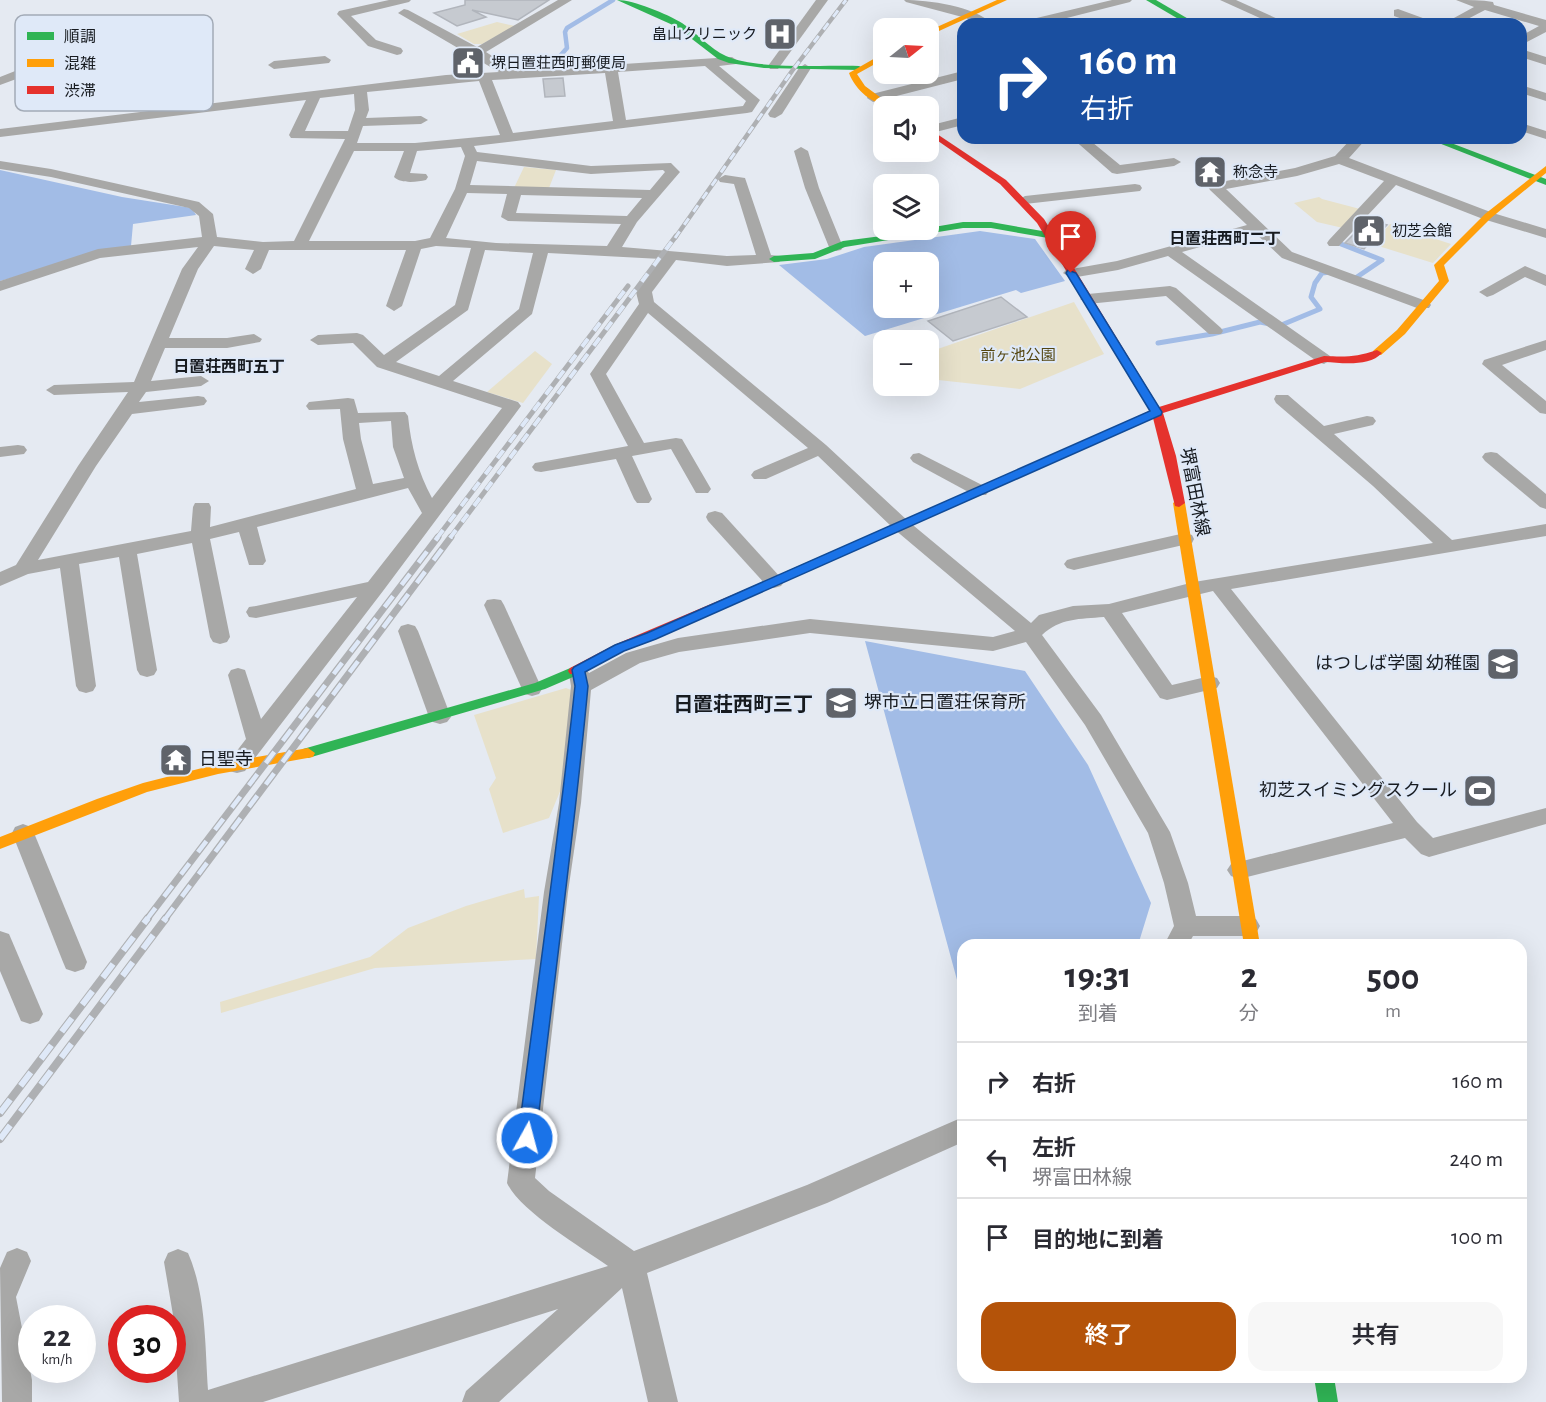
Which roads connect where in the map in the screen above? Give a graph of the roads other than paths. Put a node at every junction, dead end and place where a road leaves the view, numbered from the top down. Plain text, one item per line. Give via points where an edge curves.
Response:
1 (362, 0) edge
2 (566, 0) edge
3 (621, 0) edge
4 (822, 0) edge
5 (910, 0) edge
6 (1002, 0) edge
7 (1126, 0) edge
8 (1150, 0) edge
9 (1226, 0) edge
10 (1462, 0) edge
11 (1496, 0) edge
12 (387, 5) junction
13 (404, 6) edge
14 (1484, 7) junction
15 (1398, 13) dead end
16 (970, 15) junction
17 (963, 18) edge
18 (975, 18) edge
19 (1064, 18) edge
20 (1182, 18) edge
21 (1269, 18) edge
22 (1411, 18) edge
23 (1461, 18) edge
24 (1520, 18) edge
25 (1527, 20) edge
26 (957, 21) edge
27 (1546, 26) edge
28 (939, 29) edge
29 (1527, 37) edge
30 (397, 51) dead end
31 (477, 52) junction
32 (1527, 55) edge
33 (732, 61) junction
34 (873, 61) edge
35 (1546, 61) edge
36 (4, 62) dead end
37 (708, 63) junction
38 (274, 65) dead end
39 (774, 66) junction
40 (805, 68) junction
41 (859, 68) junction
42 (15, 69) edge
43 (611, 69) junction
44 (329, 70) junction
45 (511, 74) junction
46 (15, 75) edge
47 (484, 76) junction
48 (957, 77) edge
49 (0, 81) edge
50 (360, 89) junction
51 (1527, 91) edge
52 (315, 95) junction
53 (881, 96) edge
54 (1546, 97) edge
55 (873, 98) edge
56 (213, 108) edge
57 (186, 111) edge
58 (775, 114) dead end
59 (421, 120) dead end
60 (957, 123) edge
61 (620, 124) junction
62 (939, 127) edge
63 (1527, 128) edge
64 (0, 134) edge
65 (354, 135) junction
66 (1546, 135) edge
67 (939, 137) edge
68 (508, 138) junction
69 (465, 143) junction
70 (1086, 144) edge
71 (1354, 144) edge
72 (1446, 144) edge
73 (412, 147) junction
74 (801, 151) dead end
75 (472, 156) junction
76 (1340, 159) junction
77 (1174, 162) dead end
78 (0, 165) edge
79 (1546, 169) edge
80 (421, 177) dead end
81 (725, 179) dead end
82 (1394, 179) junction
83 (1540, 180) edge
84 (1135, 188) dead end
85 (462, 189) junction
86 (515, 190) junction
87 (653, 194) junction
88 (1025, 200) junction
89 (1488, 216) junction
90 (631, 220) junction
91 (1255, 227) junction
92 (1546, 234) edge
93 (1048, 235) junction
94 (210, 241) junction
95 (436, 242) junction
96 (1334, 243) dead end
97 (415, 245) junction
98 (263, 246) junction
99 (298, 246) junction
100 (479, 246) junction
101 (836, 247) junction
102 (542, 248) junction
103 (612, 250) junction
104 (1169, 250) junction
105 (672, 255) junction
106 (770, 259) junction
107 (253, 269) dead end
108 (1071, 273) junction
109 (1546, 281) edge
110 (0, 286) edge
111 (1487, 292) dead end
112 (1088, 299) junction
113 (646, 304) junction
114 (1423, 305) junction
115 (394, 306) dead end
116 (1215, 331) dead end
117 (254, 339) dead end
118 (318, 340) dead end
119 (158, 343) junction
120 (1546, 345) edge
121 (1324, 359) junction
122 (383, 363) junction
123 (201, 381) dead end
124 (442, 382) junction
125 (140, 387) junction
126 (54, 390) dead end
127 (1282, 399) dead end
128 (198, 401) dead end
129 (315, 405) dead end
130 (128, 409) junction
131 (1546, 409) edge
132 (1157, 412) junction
133 (350, 418) junction
134 (1367, 421) dead end
135 (1322, 432) junction
136 (820, 449) junction
137 (630, 451) junction
138 (919, 458) dead end
139 (1491, 458) dead end
140 (540, 467) dead end
141 (760, 475) dead end
142 (414, 481) junction
143 (702, 489) dead end
144 (366, 490) junction
145 (980, 490) junction
146 (643, 499) dead end
147 (1546, 503) edge
148 (202, 507) dead end
149 (431, 513) junction
150 (715, 517) dead end
151 (247, 524) junction
152 (901, 525) junction
153 (1546, 530) edge
154 (200, 535) junction
155 (1185, 539) junction
156 (1447, 546) junction
157 (127, 549) junction
158 (69, 560) junction
159 (256, 561) dead end
160 (1074, 564) dead end
161 (23, 569) junction
162 (0, 580) edge
163 (774, 582) junction
164 (1218, 585) junction
165 (376, 587) junction
166 (1194, 588) junction
167 (494, 605) dead end
168 (1109, 610) junction
169 (256, 612) dead end
170 (408, 631) dead end
171 (1031, 633) junction
172 (220, 636) dead end
173 (147, 670) dead end
174 (238, 675) dead end
175 (580, 678) junction
176 (1210, 683) junction
177 (87, 686) dead end
178 (532, 688) junction
179 (440, 717) junction
180 (257, 741) junction
181 (237, 765) junction
182 (1546, 816) edge
183 (1409, 828) junction
184 (23, 833) junction
185 (0, 843) edge
186 (1239, 870) junction
187 (1250, 935) edge
188 (1181, 936) edge
189 (0, 940) edge
190 (75, 962) dead end
191 (30, 1014) dead end
192 (957, 1133) edge
193 (16, 1261) dead end
194 (178, 1262) dead end
195 (623, 1272) junction
196 (1325, 1383) edge
197 (17, 1402) edge
198 (194, 1402) edge
199 (215, 1402) edge
200 (477, 1402) edge
201 (663, 1402) edge
202 (1328, 1402) edge

1 - 12 street
2 - 31 street
3 - 33 main road via 678,24
4 - 39 street
5 - 16 street
6 - 16 main road
7 - 19 street
8 - 20 main road
9 - 21 street
10 - 14 street
11 - 14 street
12 - 13 street
12 - 30 street via 343,14 372,43
13 - 31 street
14 - 23 street
14 - 24 street
15 - 22 street
16 - 17 main road
16 - 18 street
25 - 27 street
26 - 28 main road
27 - 29 street
31 - 45 street
32 - 35 street
33 - 37 street
33 - 39 main road
34 - 41 main road
36 - 42 street
37 - 43 street
37 - 61 street via 753,100 747,109
38 - 44 street
39 - 40 main road
40 - 41 main road
40 - 58 street
41 - 55 main road via 853,73 854,79
43 - 45 street
43 - 61 street
44 - 50 street
44 - 52 street
45 - 47 street
46 - 49 street
47 - 50 street
47 - 68 street
48 - 53 street
50 - 65 street via 362,110
51 - 54 street
52 - 56 street
52 - 65 street via 296,135
57 - 64 street
59 - 65 street
60 - 62 street
61 - 68 street
63 - 66 street
65 - 73 street
65 - 99 street
67 - 88 main road, 堺富田林線 via 985,167
68 - 69 street
69 - 73 street
69 - 75 street
70 - 77 street via 1117,170
71 - 76 street
72 - 83 main road
73 - 80 street via 401,177
74 - 101 street
75 - 85 street
75 - 87 street via 591,170 666,166 673,172
76 - 82 street
76 - 91 street via 1297,172 1215,187
78 - 94 street via 194,205 206,214
79 - 83 main road
81 - 106 street via 740,181
82 - 89 street
82 - 96 street
83 - 89 main road
84 - 88 street
85 - 86 street
85 - 95 street
86 - 87 street
86 - 90 street via 508,217
87 - 90 street
88 - 93 main road, 堺富田林線
89 - 92 street
89 - 114 main road via 1439,265 1444,281
90 - 103 street
91 - 104 street
91 - 114 street via 1287,255
93 - 101 main road via 992,225 963,225
93 - 108 main road, 堺富田林線
94 - 98 street
94 - 110 street via 98,254
94 - 119 street via 190,269
95 - 97 street
95 - 100 street
97 - 99 street
97 - 115 street
98 - 99 street
98 - 107 street
100 - 102 street
100 - 122 street via 462,307
101 - 106 main road via 815,256
102 - 103 street
102 - 124 street via 526,311
103 - 105 street
104 - 108 street
104 - 121 street
105 - 106 street via 736,261
105 - 113 street via 644,292
108 - 112 main road, 堺富田林線
109 - 111 street via 1524,272
112 - 116 street via 1170,291
112 - 132 main road, 堺富田林線
113 - 136 street
113 - 137 street via 598,374
114 - 121 main road via 1401,332 1372,357
117 - 119 street
118 - 122 street via 357,338
119 - 125 street
120 - 131 street via 1490,364
121 - 132 main road
122 - 124 street
123 - 125 street
124 - 149 street via 512,405
125 - 126 street
125 - 130 street
127 - 135 street
128 - 130 street
129 - 133 street via 348,403
130 - 161 street via 87,466
132 - 145 main road
132 - 155 main road, 堺富田林線 via 1170,456
133 - 142 street via 399,416 402,447
133 - 144 street
134 - 135 street
135 - 156 street
136 - 141 street
136 - 152 street
137 - 140 street
137 - 143 street via 676,443
137 - 146 street
138 - 145 street
139 - 147 street
142 - 144 street
142 - 149 street
144 - 151 street
145 - 152 main road
148 - 154 street
149 - 165 street
150 - 163 street
151 - 154 street
151 - 159 street
152 - 163 main road
152 - 171 street
153 - 156 street
154 - 157 street
154 - 172 street
155 - 160 street
155 - 166 main road, 堺富田林線
156 - 164 street
157 - 158 street
157 - 173 street
158 - 161 street
158 - 177 street
161 - 162 street
163 - 175 main road via 620,648
164 - 166 street
164 - 183 street
165 - 169 street
165 - 180 street
166 - 168 street
166 - 176 main road, 堺富田林線
167 - 178 street
168 - 171 street via 1046,620
168 - 176 street via 1167,693
170 - 179 street
171 - 175 street via 993,644 810,626 678,645
171 - 188 street via 1092,720 1159,832 1176,883
174 - 180 street
175 - 178 main road
175 - 195 street via 570,803 521,1183
176 - 186 main road, 堺富田林線
178 - 179 main road
179 - 181 main road via 315,752
180 - 181 street
181 - 184 main road via 122,795
182 - 183 street via 1429,848
183 - 186 street
184 - 185 main road
184 - 190 street
186 - 187 main road, 堺富田林線
187 - 188 street
189 - 191 street
192 - 195 street
193 - 197 street via 3,1297
194 - 198 street via 188,1315
195 - 199 street
195 - 200 street
195 - 201 street
196 - 202 main road

